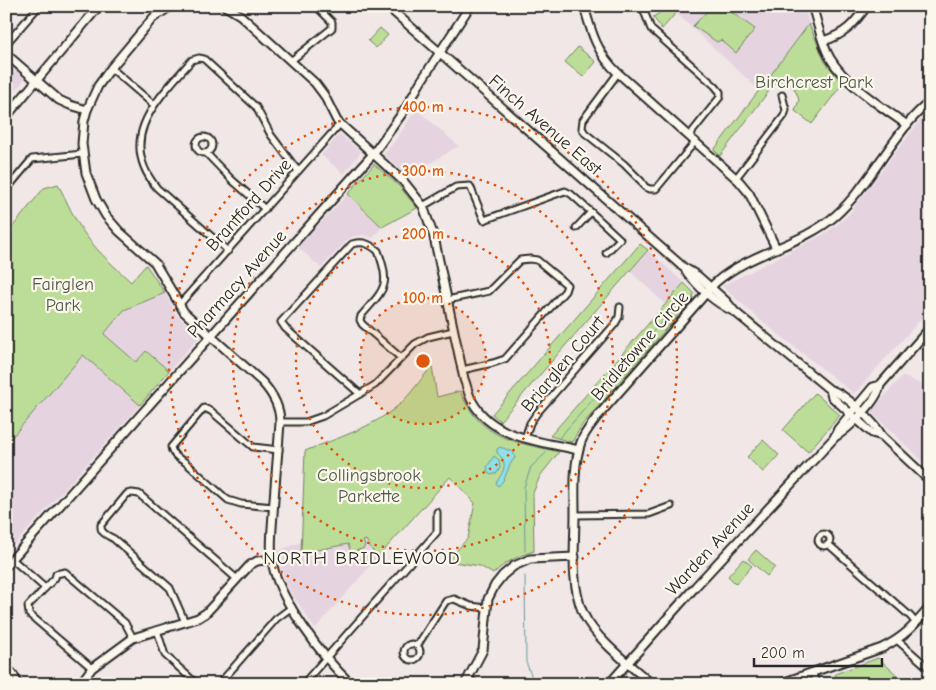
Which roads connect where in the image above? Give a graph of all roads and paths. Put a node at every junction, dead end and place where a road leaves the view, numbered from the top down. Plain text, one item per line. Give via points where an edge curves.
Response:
1 (38, 6) edge
2 (100, 6) edge
3 (171, 6) edge
4 (225, 6) edge
5 (316, 6) edge
6 (387, 6) edge
7 (470, 6) edge
8 (584, 6) edge
9 (642, 6) edge
10 (812, 6) edge
11 (867, 6) edge
12 (823, 41) junction
13 (6, 44) edge
14 (440, 53) junction
15 (6, 54) edge
16 (292, 60) junction
17 (111, 68) junction
18 (618, 73) junction
19 (36, 82) junction
20 (782, 95) dead end
21 (930, 102) edge
22 (154, 104) junction
23 (87, 110) junction
24 (6, 117) edge
25 (340, 124) junction
26 (906, 125) junction
27 (689, 136) junction
28 (695, 142) junction
29 (206, 153) dead end
30 (83, 154) junction
31 (373, 154) junction
32 (298, 171) junction
33 (736, 178) junction
34 (6, 190) edge
35 (422, 206) junction
36 (264, 209) junction
37 (591, 212) junction
38 (576, 228) dead end
39 (776, 248) junction
40 (228, 251) junction
41 (606, 253) dead end
42 (708, 290) junction
43 (447, 300) junction
44 (179, 305) junction
45 (620, 307) dead end
46 (930, 328) edge
47 (453, 331) junction
48 (211, 336) junction
49 (401, 358) junction
50 (462, 370) junction
51 (360, 394) junction
52 (856, 413) junction
53 (280, 422) junction
54 (525, 438) junction
55 (279, 450) junction
56 (579, 450) junction
57 (930, 481) edge
58 (671, 506) dead end
59 (274, 507) junction
60 (437, 512) dead end
61 (575, 515) junction
62 (828, 544) dead end
63 (575, 557) junction
64 (12, 559) junction
65 (272, 559) junction
66 (6, 566) edge
67 (237, 579) junction
68 (45, 588) junction
69 (292, 607) junction
70 (486, 608) junction
71 (930, 608) edge
72 (186, 622) junction
73 (916, 623) junction
74 (157, 630) junction
75 (133, 638) junction
76 (897, 640) junction
77 (417, 646) dead end
78 (326, 657) junction
79 (628, 662) junction
80 (6, 666) edge
81 (92, 668) junction
82 (930, 669) edge
83 (812, 672) junction
84 (467, 681) edge
85 (19, 684) edge
86 (80, 684) edge
87 (197, 684) edge
88 (218, 684) edge
89 (303, 684) edge
90 (351, 684) edge
91 (477, 684) edge
92 (609, 684) edge
93 (652, 684) edge
94 (779, 684) edge
95 (817, 684) edge

1 - 13 street
2 - 19 street
3 - 17 street via 153,18
4 - 16 street
5 - 16 street via 332,22 332,28
6 - 14 street, Finch Avenue East
7 - 14 street, Pharmacy Avenue
8 - 18 street via 596,44
9 - 27 street via 651,29 720,92 720,97
10 - 12 street
11 - 12 street via 846,31
12 - 26 street via 844,76
14 - 31 street, Pharmacy Avenue
14 - 42 street, Finch Avenue East
15 - 19 street
16 - 25 street via 315,83
17 - 22 street
17 - 23 street
18 - 27 street
18 - 28 street via 583,120 582,128 628,167 645,187 656,189
19 - 23 street via 59,100
19 - 24 street
20 - 33 street via 786,110 784,116
21 - 26 street, Bridletowne Circle
22 - 32 street via 192,60 204,59 256,107 271,136
22 - 40 street via 142,128 140,145 148,176 157,188
23 - 30 street
25 - 31 street
25 - 32 street, Brantford Drive
26 - 39 street, Bridletowne Circle via 839,212 817,228
27 - 28 street
28 - 33 street
29 - 36 street
30 - 34 street via 32,159
30 - 44 street via 88,182 99,205 119,231 155,263
31 - 35 street via 409,187
31 - 48 street, Pharmacy Avenue
32 - 36 street, Brantford Drive
33 - 39 street via 749,193
35 - 37 street via 456,187 470,186 484,220 565,191
35 - 43 street via 432,230
36 - 40 street, Brantford Drive
37 - 38 street
37 - 41 street via 620,239
39 - 42 street, Bridletowne Circle via 736,268
40 - 44 street, Brantford Drive
42 - 52 street, Finch Avenue East via 725,308 735,312 830,390 837,391
42 - 56 street, Bridletowne Circle via 597,417
43 - 47 street
43 - 50 street via 489,291 524,259 537,260 567,285 508,356 493,364
44 - 48 street
45 - 54 street, Briarglen Court via 615,324 537,412
46 - 52 street, Warden Avenue via 880,386 874,387
47 - 49 street via 428,337
47 - 50 street
48 - 53 street via 272,394
48 - 64 street, Pharmacy Avenue
49 - 51 street via 375,385
49 - 51 street via 360,320 382,292 386,280 378,251 367,243 352,244 281,322
50 - 54 street via 472,400 485,418 502,430
51 - 53 street via 319,419
52 - 57 street, Finch Avenue East via 878,428 882,436
52 - 79 street, Warden Avenue
53 - 55 street
54 - 56 street
55 - 59 street
55 - 59 street via 253,447 204,408 171,447 177,458 228,500
56 - 61 street, Bridletowne Circle via 574,480
58 - 61 street via 649,514
59 - 65 street
60 - 78 street via 437,532
61 - 63 street, Bridletowne Circle
62 - 73 street
63 - 70 street via 537,558 518,564 495,585
63 - 79 street, Bridletowne Circle via 583,613 602,638
64 - 66 street, Pharmacy Avenue
64 - 68 street
65 - 67 street via 253,563
65 - 69 street via 280,586
67 - 72 street via 206,613
67 - 72 street via 139,494 127,494 101,525 101,530 170,588
68 - 75 street via 56,574 68,574 125,623
68 - 81 street via 28,606 29,614
69 - 78 street
69 - 88 street via 276,618
70 - 77 street via 454,599 446,600
70 - 84 street via 483,650
71 - 73 street
72 - 74 street
73 - 76 street
74 - 75 street
74 - 87 street via 165,655
75 - 81 street
76 - 82 street
76 - 83 street
78 - 89 street
78 - 90 street
79 - 92 street, Warden Avenue
79 - 93 street, Bridletowne Circle
80 - 85 street
81 - 86 street
83 - 94 street
83 - 95 street
84 - 91 street

